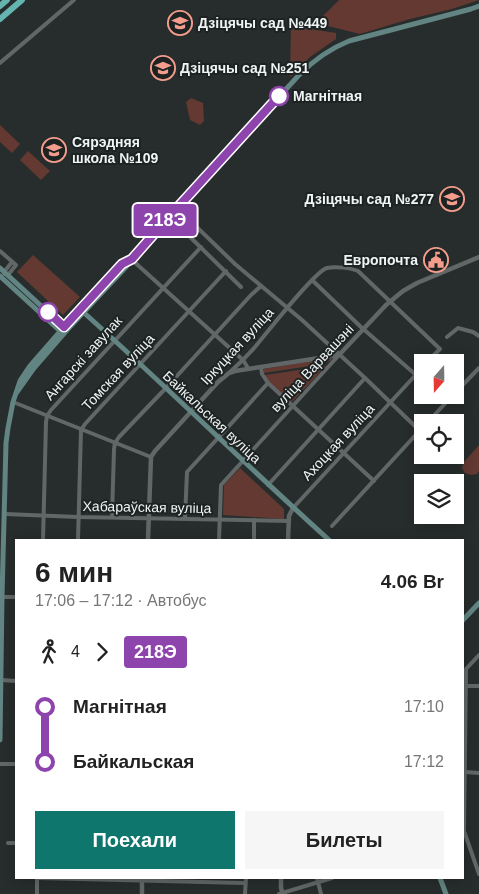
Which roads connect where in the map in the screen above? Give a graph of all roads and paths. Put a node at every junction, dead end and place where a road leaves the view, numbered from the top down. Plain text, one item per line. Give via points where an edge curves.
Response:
1 (7, 0) edge
2 (22, 0) edge
3 (74, 0) edge
4 (0, 6) edge
5 (479, 6) edge
6 (0, 18) edge
7 (0, 63) edge
8 (177, 208) junction
9 (187, 234) dead end
10 (201, 247) junction
11 (0, 251) edge
12 (479, 257) edge
13 (132, 259) junction
14 (226, 271) junction
15 (2, 275) edge
16 (312, 280) junction
17 (262, 286) junction
18 (241, 287) dead end
19 (163, 288) junction
20 (390, 302) junction
21 (287, 308) junction
22 (82, 311) junction
23 (189, 312) junction
24 (364, 329) junction
25 (63, 330) junction
26 (214, 335) junction
27 (479, 336) edge
28 (447, 337) dead end
29 (114, 341) junction
30 (435, 354) edge
31 (339, 355) junction
32 (243, 360) junction
33 (140, 365) junction
34 (261, 367) junction
35 (248, 368) junction
36 (479, 368) edge
37 (229, 373) junction
38 (414, 373) edge
39 (414, 377) edge
40 (365, 378) junction
41 (268, 383) junction
42 (464, 384) edge
43 (165, 389) junction
44 (13, 402) junction
45 (391, 403) junction
46 (445, 404) edge
47 (293, 405) junction
48 (191, 412) junction
49 (435, 414) edge
50 (47, 416) junction
51 (414, 424) edge
52 (318, 429) junction
53 (81, 430) junction
54 (219, 436) junction
55 (414, 438) edge
56 (116, 443) junction
57 (344, 453) junction
58 (151, 457) junction
59 (243, 460) junction
60 (374, 482) junction
61 (268, 485) junction
62 (293, 508) junction
63 (5, 514) junction
64 (44, 516) junction
65 (78, 517) junction
66 (112, 517) junction
67 (148, 518) junction
68 (185, 518) junction
69 (219, 520) junction
70 (254, 520) junction
71 (289, 521) junction
72 (332, 526) dead end
73 (43, 539) edge
74 (78, 539) edge
75 (148, 539) edge
76 (219, 539) edge
77 (254, 539) edge
78 (288, 539) edge
79 (329, 539) edge
80 (2, 597) junction
81 (15, 597) edge
82 (479, 602) edge
83 (464, 619) edge
84 (479, 655) edge
85 (1, 680) junction
86 (15, 681) edge
87 (464, 686) edge
88 (479, 686) edge
89 (0, 740) edge
90 (0, 764) edge
91 (15, 764) edge
92 (464, 772) edge
93 (479, 773) edge
94 (464, 834) edge
95 (8, 843) dead end
96 (15, 843) edge
97 (479, 874) edge
98 (37, 879) edge
99 (142, 879) edge
100 (246, 879) edge
101 (281, 879) edge
102 (440, 879) edge
103 (317, 880) edge
104 (245, 883) junction
105 (37, 894) edge
106 (142, 894) edge
107 (246, 894) edge
108 (282, 894) edge
109 (321, 894) edge
110 (446, 894) edge

1 - 4 highway
2 - 6 highway
3 - 7 street
5 - 8 main road via 349,41 321,56 299,75
8 - 13 main road
8 - 17 street
9 - 10 street
10 - 14 street
10 - 19 street, Ангарскі завулак
11 - 15 street via 14,264
12 - 20 street, вуліца Варвашэні via 418,283
13 - 19 street
13 - 22 main road via 122,264
14 - 18 street
14 - 23 street, Томская вуліца
15 - 25 main road
16 - 20 street, Іркуцкая вуліца via 328,268 355,270
16 - 21 street, Іркуцкая вуліца
16 - 24 street
17 - 21 street
17 - 26 street
19 - 23 street
19 - 29 street, Ангарскі завулак
20 - 24 street, вуліца Варвашэні
20 - 30 street, Іркуцкая вуліца via 440,349
21 - 31 street
21 - 32 street, Іркуцкая вуліца
22 - 25 main road
22 - 29 main road, Байкальская вуліца
23 - 26 street
23 - 33 street, Томская вуліца
24 - 31 street, вуліца Варвашэні
24 - 38 street
25 - 44 main road via 30,366 20,381
26 - 32 street
26 - 43 street
27 - 28 street via 458,328
29 - 33 main road, Байкальская вуліца
29 - 50 street, Ангарскі завулак
31 - 34 street
31 - 40 street
31 - 47 street, вуліца Варвашэні
32 - 35 street
32 - 37 street, Іркуцкая вуліца
33 - 43 main road, Байкальская вуліца
33 - 53 street, Томская вуліца
34 - 35 street
34 - 41 street
35 - 37 street
36 - 42 street
37 - 48 street, Іркуцкая вуліца
39 - 45 street, Ахоцкая вуліца
40 - 45 street
40 - 52 street
41 - 47 street
41 - 54 street
43 - 48 main road, Байкальская вуліца
43 - 56 street
44 - 50 street
44 - 63 main road via 6,443
45 - 51 street
45 - 57 street, Ахоцкая вуліца
46 - 49 street
47 - 52 street
47 - 59 street, вуліца Варвашэні
48 - 54 main road, Байкальская вуліца
48 - 58 street, Іркуцкая вуліца
50 - 53 street
50 - 64 street, Ангарскі завулак
52 - 57 street
52 - 61 street
53 - 56 street
53 - 65 street, Томская вуліца
54 - 59 main road, Байкальская вуліца
54 - 68 street via 187,472
55 - 60 street
56 - 58 street
56 - 66 street
57 - 60 street
57 - 62 street, Ахоцкая вуліца
58 - 67 street
59 - 61 main road, Байкальская вуліца
59 - 69 street, вуліца Варвашэні via 222,486
60 - 72 street
61 - 62 main road, Байкальская вуліца
62 - 71 street, Ахоцкая вуліца
62 - 79 main road, Байкальская вуліца
63 - 64 street, Хабараўская вуліца
63 - 80 main road
64 - 65 street, Хабараўская вуліца
64 - 73 street, Ангарскі завулак
65 - 66 street, Хабараўская вуліца
65 - 74 street, Томская вуліца
66 - 67 street, Хабараўская вуліца
67 - 68 street, Хабараўская вуліца
67 - 75 street
68 - 69 street, Хабараўская вуліца
69 - 70 street, Хабараўская вуліца
69 - 76 street, вуліца Варвашэні
70 - 71 street, Хабараўская вуліца
70 - 77 street
71 - 78 street, Ахоцкая вуліца
80 - 81 street
80 - 85 main road
82 - 83 main road
84 - 87 street via 466,669
85 - 86 street
85 - 89 main road
87 - 88 street
87 - 92 street
90 - 91 street
92 - 93 street
92 - 94 street
94 - 97 street
95 - 96 street
98 - 105 street
99 - 104 street
99 - 106 street
100 - 104 street
101 - 108 street
102 - 110 main road
103 - 108 street
103 - 109 street
104 - 107 street

